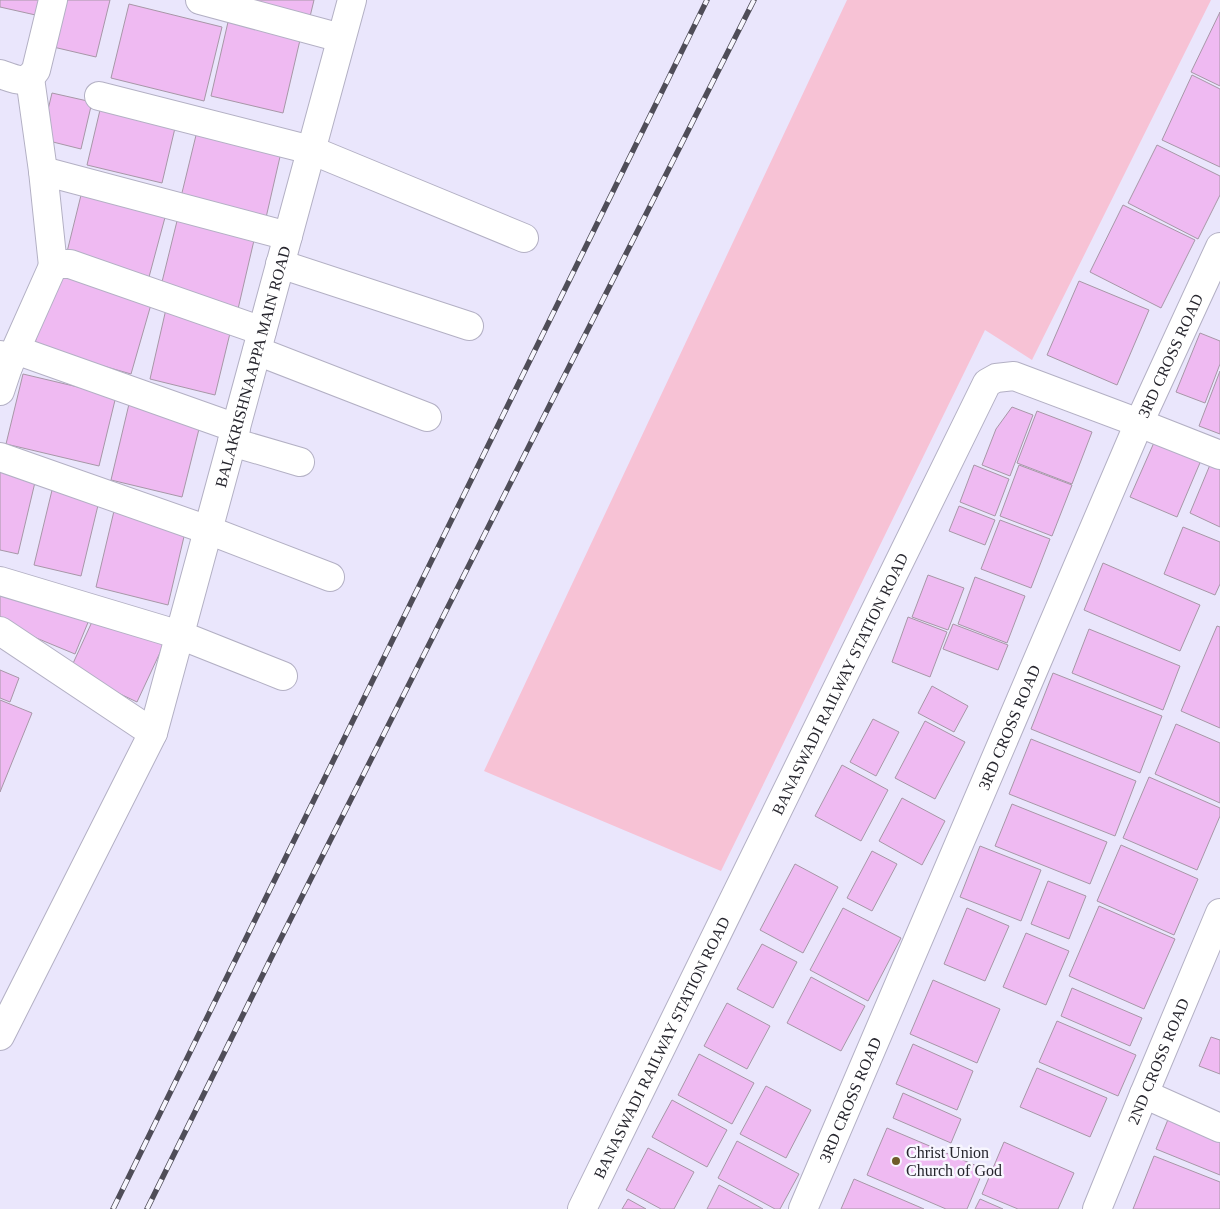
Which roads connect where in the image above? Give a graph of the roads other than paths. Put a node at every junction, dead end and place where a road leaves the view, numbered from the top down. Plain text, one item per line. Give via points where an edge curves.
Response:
1 (53, 0) edge
2 (200, 0) edge
3 (352, 0) edge
4 (342, 38) junction
5 (0, 74) edge
6 (30, 78) junction
7 (99, 96) dead end
8 (311, 150) junction
9 (43, 171) junction
10 (288, 236) junction
11 (524, 238) dead end
12 (1220, 247) edge
13 (280, 264) junction
14 (53, 266) junction
15 (469, 326) dead end
16 (260, 341) junction
17 (6, 366) edge
18 (427, 418) dead end
19 (1139, 423) junction
20 (234, 435) junction
21 (1220, 455) edge
22 (0, 457) edge
23 (300, 462) dead end
24 (208, 530) junction
25 (330, 577) dead end
26 (0, 581) edge
27 (0, 631) edge
28 (180, 635) junction
29 (284, 676) dead end
30 (154, 733) junction
31 (1220, 913) edge
32 (0, 1036) edge
33 (1144, 1094) junction
34 (1220, 1128) edge
35 (582, 1209) edge
36 (803, 1209) edge
37 (1097, 1209) edge

1 - 6 street via 36,70
2 - 4 street
3 - 4 street, BALAKRISHNAAPPA MAIN ROAD
4 - 8 street, BALAKRISHNAAPPA MAIN ROAD
5 - 6 street via 21,80
6 - 9 street
7 - 8 street
8 - 10 street, BALAKRISHNAAPPA MAIN ROAD
8 - 11 street
9 - 10 street
9 - 14 street
10 - 13 street, BALAKRISHNAAPPA MAIN ROAD
12 - 19 street, 3RD CROSS ROAD
13 - 15 street
13 - 16 street, BALAKRISHNAAPPA MAIN ROAD
14 - 16 street via 70,264
14 - 17 street
16 - 18 street
16 - 20 street, BALAKRISHNAAPPA MAIN ROAD
17 - 20 street
19 - 21 street, BANASWADI RAILWAY STATION ROAD
19 - 35 street, BANASWADI RAILWAY STATION ROAD via 1014,376 996,378 987,383
19 - 36 street, 3RD CROSS ROAD
20 - 23 street
20 - 24 street, BALAKRISHNAAPPA MAIN ROAD
22 - 24 street
24 - 25 street
24 - 28 street, BALAKRISHNAAPPA MAIN ROAD
26 - 28 street
27 - 30 street
28 - 29 street
28 - 30 street, BALAKRISHNAAPPA MAIN ROAD
30 - 32 street, BALAKRISHNAAPPA MAIN ROAD
31 - 33 street, 2ND CROSS ROAD
33 - 34 street
33 - 37 street, 2ND CROSS ROAD

